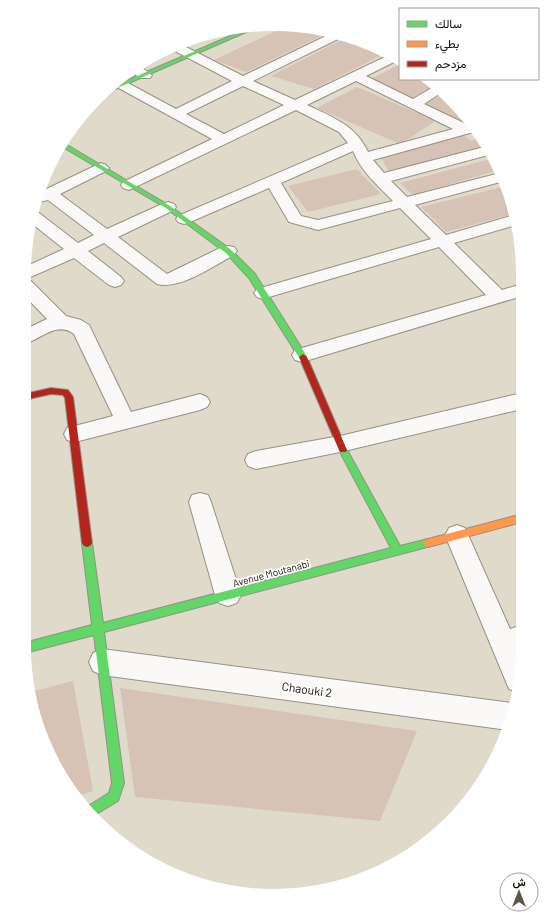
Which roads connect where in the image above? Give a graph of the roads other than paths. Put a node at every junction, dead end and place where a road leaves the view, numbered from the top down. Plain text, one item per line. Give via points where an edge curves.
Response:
1 (238, 34) edge
2 (331, 38) edge
3 (181, 49) edge
4 (193, 55) junction
5 (389, 60) edge
6 (139, 72) edge
7 (145, 75) junction
8 (356, 76) junction
9 (242, 81) junction
10 (123, 84) edge
11 (119, 87) edge
12 (434, 92) edge
13 (414, 104) junction
14 (296, 105) junction
15 (176, 114) junction
16 (467, 127) edge
17 (468, 130) edge
18 (224, 140) junction
19 (66, 147) edge
20 (360, 151) junction
21 (484, 152) edge
22 (101, 168) junction
23 (496, 178) edge
24 (380, 179) junction
25 (273, 182) junction
26 (128, 185) junction
27 (44, 195) edge
28 (44, 197) edge
29 (404, 203) junction
30 (168, 207) junction
31 (37, 219) edge
32 (184, 219) junction
33 (510, 221) edge
34 (105, 237) junction
35 (442, 241) junction
36 (76, 250) junction
37 (228, 251) junction
38 (31, 271) edge
39 (115, 281) dead end
40 (31, 292) edge
41 (516, 292) edge
42 (263, 293) junction
43 (499, 297) junction
44 (60, 321) junction
45 (31, 335) edge
46 (302, 355) junction
47 (31, 395) edge
48 (200, 402) dead end
49 (516, 402) edge
50 (125, 420) junction
51 (75, 434) junction
52 (340, 444) junction
53 (256, 460) dead end
54 (200, 502) dead end
55 (516, 520) edge
56 (457, 535) junction
57 (398, 551) junction
58 (228, 595) junction
59 (97, 629) junction
60 (513, 640) edge
61 (31, 646) edge
62 (515, 656) edge
63 (102, 662) junction
64 (505, 721) edge
65 (94, 809) edge

1 - 4 street
2 - 9 street
3 - 4 street
4 - 7 street
4 - 9 street
5 - 8 street
6 - 7 street
7 - 10 street
8 - 13 street
8 - 14 street
9 - 14 street
9 - 15 street
11 - 15 street
12 - 13 street
13 - 16 street
14 - 18 street
14 - 20 street via 344,129
15 - 18 street
17 - 20 street
18 - 26 street
19 - 22 street
20 - 24 street
20 - 25 street
21 - 24 street
22 - 26 street
22 - 27 street
23 - 29 street
24 - 29 street
25 - 29 street via 295,219 305,223 318,225
25 - 32 street
26 - 30 street
28 - 34 street
29 - 35 street
30 - 32 street
30 - 34 street
31 - 36 street
32 - 37 street
33 - 35 street
34 - 36 street
34 - 37 street via 163,280 174,279
35 - 42 street
35 - 43 street
36 - 38 street
36 - 39 street
37 - 42 street via 252,276
40 - 44 street
41 - 43 street
42 - 46 street
43 - 46 street
44 - 45 street
44 - 50 street via 74,323 82,330
46 - 52 street
47 - 51 street via 51,391 65,392 69,397
48 - 50 street
49 - 52 street
50 - 51 street
51 - 59 street
52 - 53 street
52 - 57 street
54 - 58 street
55 - 56 street, Avenue Moutanabi
56 - 57 street, Avenue Moutanabi
56 - 60 street
57 - 58 street, Avenue Moutanabi
58 - 59 street, Avenue Moutanabi
59 - 61 street, Avenue Moutanabi
59 - 63 street
60 - 62 street
63 - 64 street, Chaouki 2
63 - 65 street via 118,783 114,797

